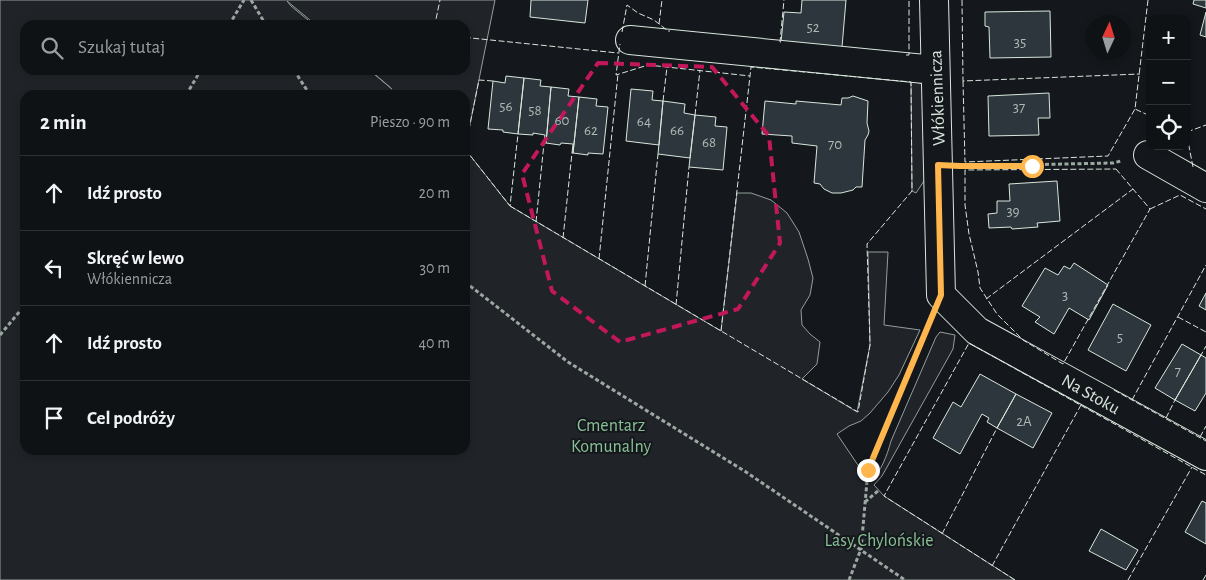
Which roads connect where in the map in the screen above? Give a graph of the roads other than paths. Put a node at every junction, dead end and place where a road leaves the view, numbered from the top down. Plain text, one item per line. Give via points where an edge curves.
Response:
1 (934, 0) edge
2 (630, 40) dead end
3 (935, 70) junction
4 (1148, 155) road end
5 (1206, 188) edge
6 (977, 331) joint
7 (1206, 456) edge

1 - 3 street, Włókiennicza
2 - 3 street
3 - 6 street, Włókiennicza via 941,295
4 - 5 street
6 - 7 street, Na Stoku

